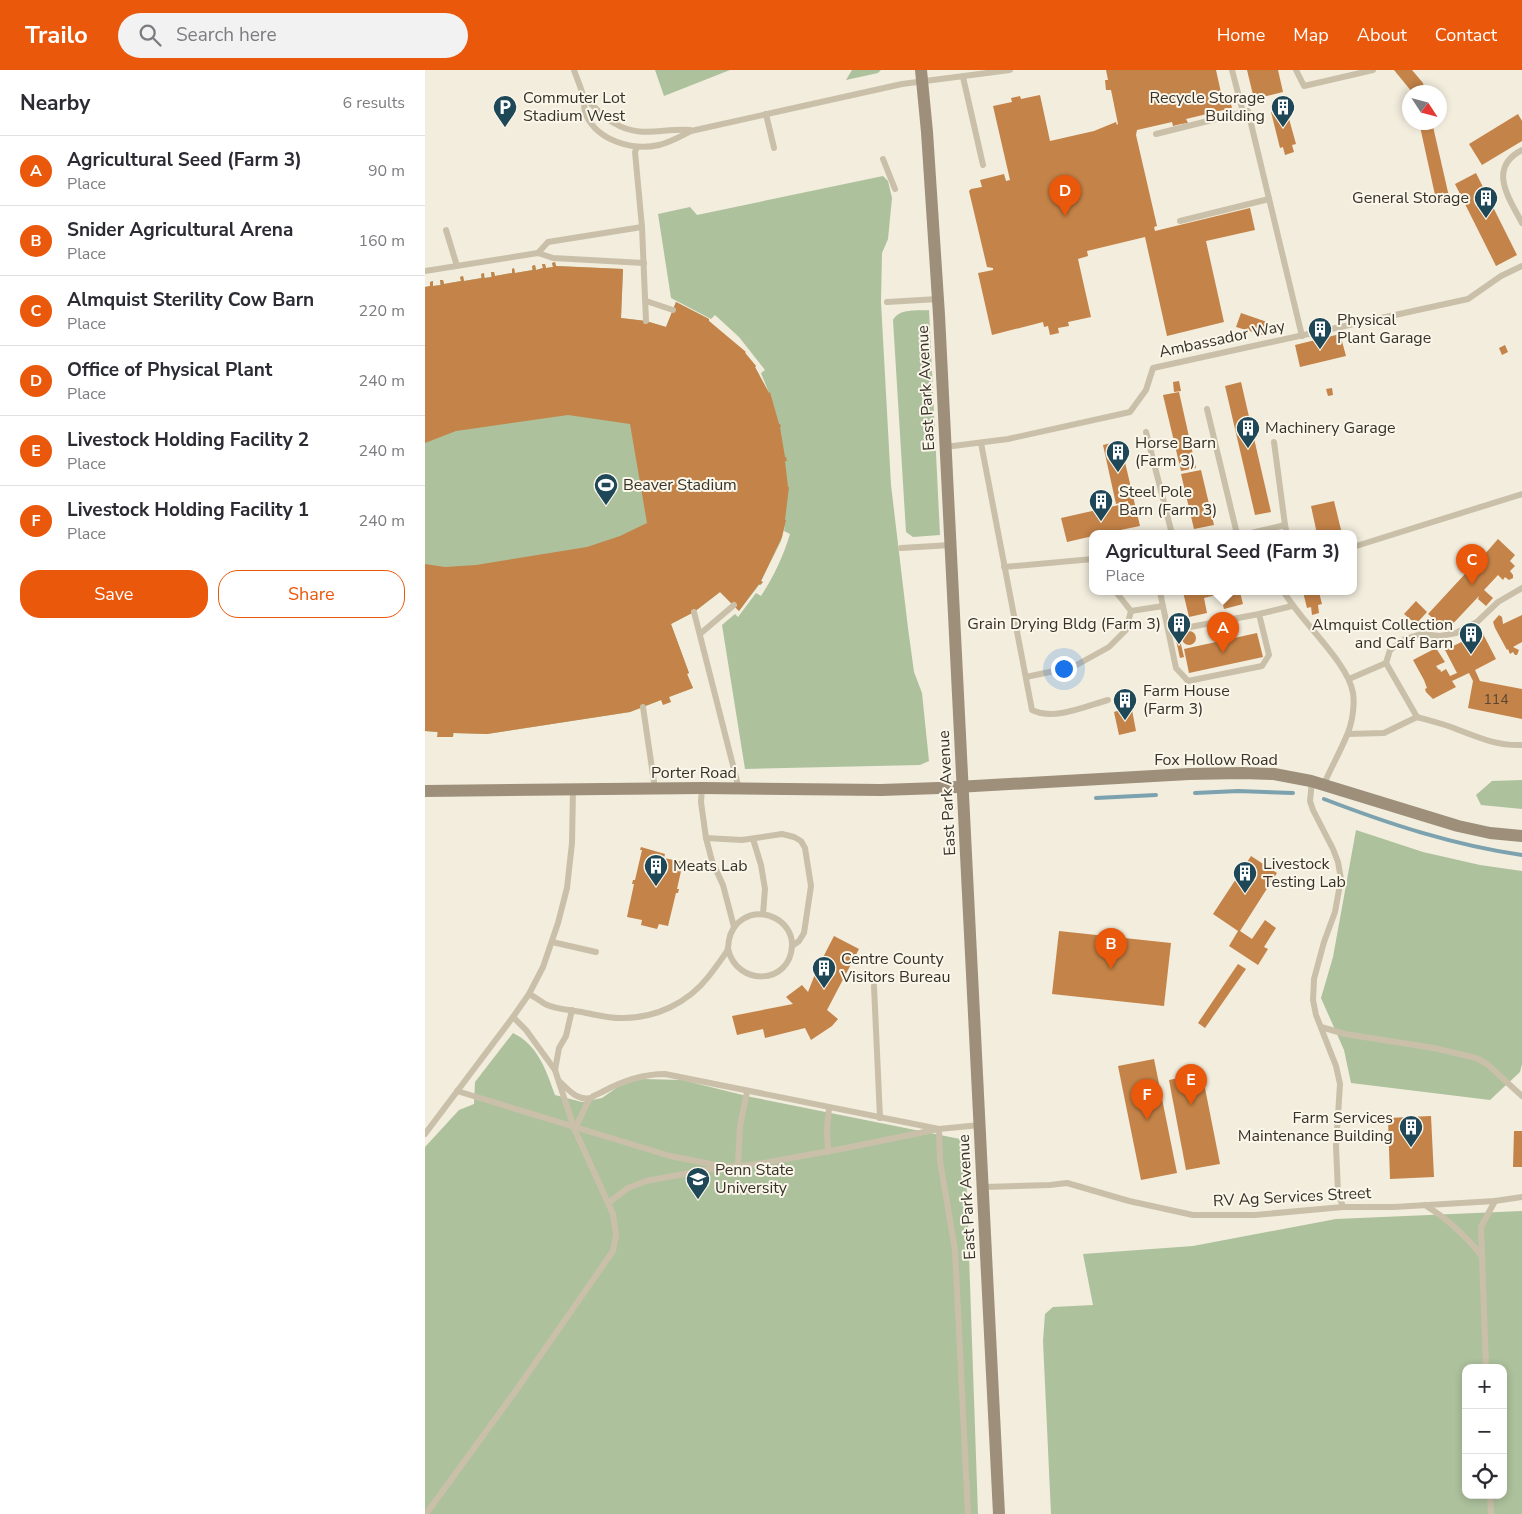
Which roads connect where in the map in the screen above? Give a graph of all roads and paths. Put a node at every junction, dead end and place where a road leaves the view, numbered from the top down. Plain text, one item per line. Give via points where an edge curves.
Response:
1 (575, 70) edge
2 (1010, 70) edge
3 (1233, 70) edge
4 (1296, 70) edge
5 (1373, 70) edge
6 (922, 76) edge
7 (963, 77) junction
8 (584, 98) junction
9 (1243, 112) junction
10 (766, 114) junction
11 (691, 131) junction
12 (1156, 134) dead end
13 (637, 147) junction
14 (774, 148) dead end
15 (1522, 150) edge
16 (883, 159) dead end
17 (983, 165) dead end
18 (895, 189) dead end
19 (1269, 199) junction
20 (1181, 221) dead end
21 (1522, 223) edge
22 (642, 227) junction
23 (446, 230) dead end
24 (538, 253) junction
25 (644, 263) junction
26 (457, 266) junction
27 (1522, 266) edge
28 (425, 270) edge
29 (938, 299) junction
30 (646, 301) junction
31 (887, 302) dead end
32 (673, 310) dead end
33 (646, 321) dead end
34 (1302, 336) junction
35 (1207, 409) dead end
36 (1146, 432) dead end
37 (1274, 442) dead end
38 (981, 444) junction
39 (945, 447) junction
40 (1522, 494) edge
41 (1285, 526) junction
42 (1171, 530) edge
43 (1236, 530) edge
44 (1266, 530) edge
45 (1286, 530) edge
46 (951, 545) junction
47 (1357, 546) edge
48 (901, 548) dead end
49 (1089, 559) edge
50 (1004, 568) junction
51 (1522, 588) edge
52 (1118, 595) edge
53 (1161, 595) edge
54 (1286, 595) edge
55 (733, 606) dead end
56 (1163, 606) junction
57 (1292, 606) junction
58 (1131, 611) junction
59 (694, 612) dead end
60 (1259, 614) junction
61 (1169, 631) junction
62 (700, 634) junction
63 (1385, 662) junction
64 (1026, 677) junction
65 (1349, 679) junction
66 (1108, 700) dead end
67 (643, 707) dead end
68 (1417, 717) junction
69 (1348, 734) junction
70 (1522, 745) edge
71 (1318, 783) junction
72 (963, 786) junction
73 (702, 788) junction
74 (655, 789) junction
75 (739, 789) junction
76 (573, 790) junction
77 (425, 791) edge
78 (1522, 836) edge
79 (706, 838) junction
80 (753, 838) junction
81 (763, 914) junction
82 (734, 927) junction
83 (552, 942) junction
84 (792, 946) junction
85 (728, 949) junction
86 (596, 952) dead end
87 (874, 986) dead end
88 (529, 994) junction
89 (572, 1010) junction
90 (513, 1017) junction
91 (1321, 1027) junction
92 (555, 1070) junction
93 (557, 1079) junction
94 (457, 1091) junction
95 (747, 1092) junction
96 (1522, 1096) edge
97 (591, 1098) junction
98 (829, 1108) junction
99 (880, 1118) junction
100 (980, 1125) junction
101 (428, 1127) edge
102 (573, 1128) junction
103 (939, 1129) junction
104 (425, 1134) edge
105 (828, 1152) junction
106 (737, 1166) junction
107 (726, 1167) junction
108 (983, 1187) junction
109 (1522, 1197) edge
110 (1495, 1200) junction
111 (608, 1203) junction
112 (1424, 1205) junction
113 (1343, 1207) junction
114 (1482, 1256) junction
115 (1486, 1364) edge
116 (1490, 1499) edge
117 (425, 1514) edge
118 (968, 1514) edge
119 (999, 1514) edge
120 (1491, 1514) edge

1 - 8 lane
2 - 7 lane
3 - 9 lane
4 - 5 lane via 1305,86
6 - 7 lane
6 - 10 lane via 901,84
6 - 29 main road, East Park Avenue
7 - 17 lane
8 - 11 lane via 612,122 629,130 648,133
8 - 13 lane via 585,112 596,129 619,144
9 - 12 lane
9 - 19 lane via 1248,111
10 - 11 lane
10 - 14 lane
11 - 13 lane via 669,142
13 - 22 lane
15 - 21 lane via 1505,164 1502,176
16 - 18 lane
19 - 20 lane
19 - 34 lane
22 - 24 lane via 548,242
22 - 25 lane
23 - 26 lane
24 - 25 lane via 553,258
24 - 26 lane
25 - 30 lane
26 - 28 lane
27 - 34 lane, Ambassador Way via 1468,299
29 - 31 lane
29 - 39 main road, East Park Avenue
30 - 32 lane
30 - 33 lane
34 - 38 lane, Ambassador Way via 1153,368 1146,390 1130,412
35 - 43 lane
36 - 42 lane
37 - 41 lane
38 - 39 lane, Ambassador Way
38 - 50 lane
39 - 46 main road, East Park Avenue
40 - 47 lane
41 - 44 lane
41 - 45 lane
46 - 48 lane
46 - 72 main road, East Park Avenue
49 - 50 lane
50 - 64 lane
51 - 63 lane via 1498,602 1477,622 1456,633 1440,636 1421,634 1405,639 1389,650
52 - 58 lane
53 - 56 lane
54 - 57 lane
55 - 62 lane
56 - 58 lane
56 - 61 lane
57 - 60 lane
57 - 65 lane
58 - 64 lane via 1126,630 1109,647 1073,668
59 - 62 lane
60 - 61 lane
60 - 61 lane via 1269,655 1262,666 1188,681 1176,668
62 - 75 lane
63 - 65 lane
63 - 68 lane
64 - 66 lane via 1032,710 1040,714 1054,715
65 - 69 lane via 1353,694
67 - 74 lane
68 - 69 lane via 1384,733
68 - 70 lane via 1486,741 1507,746
69 - 71 lane
71 - 72 main road, Fox Hollow Road via 1274,774 1242,773
71 - 78 main road, Fox Hollow Road via 1427,818 1490,833
71 - 91 lane via 1310,801 1333,849 1341,879 1335,912 1314,979 1313,1000
72 - 75 main road, Porter Road via 881,790
72 - 100 main road, East Park Avenue
73 - 74 main road, Porter Road
73 - 75 main road, Porter Road
73 - 79 lane
74 - 76 main road, Porter Road
76 - 77 main road, Porter Road
76 - 83 lane via 567,888
79 - 80 lane
79 - 82 lane
80 - 81 lane via 765,889
80 - 84 lane via 782,834 801,841 805,848 811,886 808,912 804,933
81 - 82 lane via 753,914
81 - 84 lane via 784,924
82 - 85 lane
83 - 86 lane
83 - 88 lane
84 - 85 lane via 782,968 762,978 737,968
85 - 89 lane via 691,995 659,1012 619,1018
87 - 99 lane
88 - 89 lane via 547,1005
88 - 90 lane
89 - 92 lane
90 - 92 lane
90 - 94 lane
91 - 96 lane via 1475,1058 1487,1064
91 - 113 lane via 1340,1084 1337,1155 1338,1192
92 - 93 lane
93 - 97 lane via 576,1096
93 - 102 lane
94 - 101 lane
94 - 102 lane
95 - 97 lane via 665,1074 650,1074 632,1078
95 - 98 lane
95 - 106 lane
97 - 102 lane
98 - 99 lane
98 - 105 lane
99 - 103 lane
100 - 103 lane
100 - 108 main road, East Park Avenue
101 - 104 lane
102 - 107 lane via 670,1156
102 - 111 lane
103 - 105 lane
103 - 118 lane via 940,1161 955,1250
105 - 106 lane
106 - 107 lane
107 - 111 lane via 646,1181 628,1188
108 - 113 lane, RV Ag Services Street via 1067,1183 1193,1215 1255,1215
108 - 119 main road, East Park Avenue
109 - 110 lane, RV Ag Services Street
110 - 112 lane, RV Ag Services Street
110 - 114 lane via 1481,1227
111 - 117 lane via 615,1226 613,1251
112 - 113 lane, RV Ag Services Street
112 - 114 lane via 1445,1217
114 - 115 lane
116 - 120 lane

